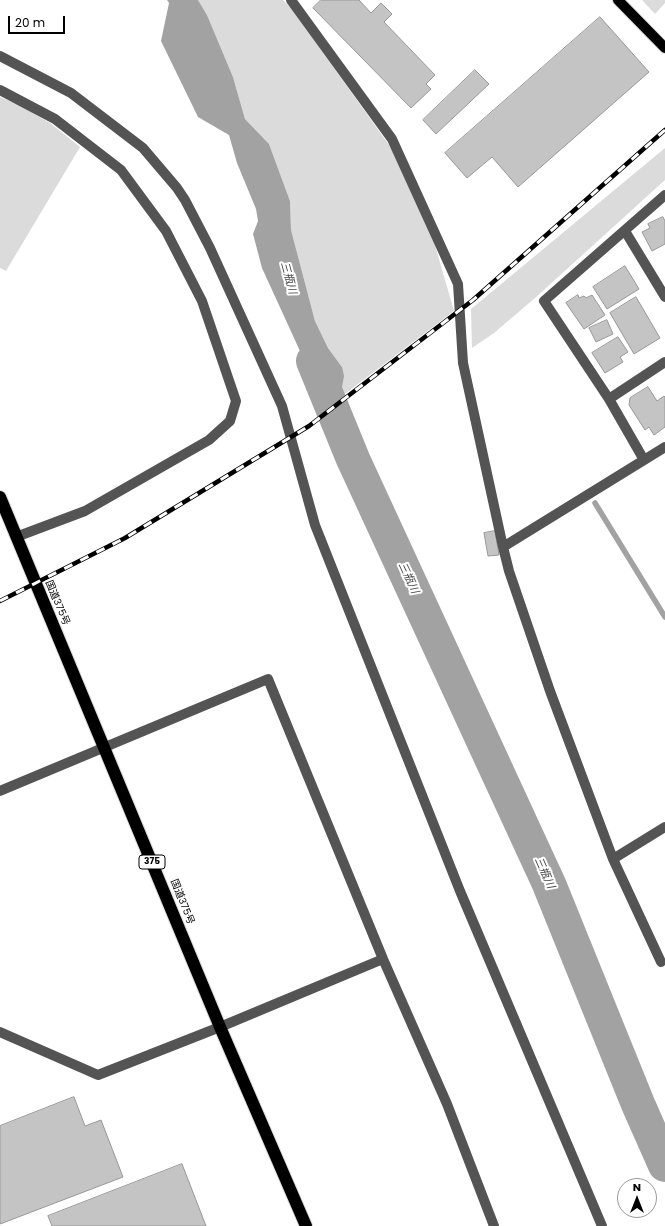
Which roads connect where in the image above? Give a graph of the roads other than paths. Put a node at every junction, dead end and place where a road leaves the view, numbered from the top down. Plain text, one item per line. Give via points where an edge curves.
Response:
1 (618, 0) edge
2 (292, 1) edge
3 (665, 48) edge
4 (0, 56) edge
5 (0, 90) edge
6 (665, 195) edge
7 (625, 231) junction
8 (665, 297) edge
9 (665, 362) edge
10 (609, 399) junction
11 (665, 447) edge
12 (644, 460) junction
13 (0, 497) edge
14 (16, 537) junction
15 (503, 547) junction
16 (105, 748) junction
17 (0, 791) edge
18 (665, 827) edge
19 (613, 859) junction
20 (383, 959) junction
21 (660, 962) dead end
22 (220, 1028) junction
23 (0, 1032) edge
24 (306, 1226) edge
25 (494, 1226) edge
26 (602, 1226) edge

1 - 3 main road
2 - 15 street via 392,139 458,284 463,363
4 - 26 street via 71,94 143,148 177,188 210,248 282,406 315,525 460,891
5 - 14 street via 55,119 121,170 166,231 202,301 236,401 230,421 209,440 85,511
6 - 7 street
7 - 8 street
7 - 10 street via 544,301
9 - 10 street
10 - 12 street
11 - 12 street
12 - 15 street
13 - 14 highway, 国道375号 / 375
14 - 16 highway, 国道375号 / 375
15 - 19 street via 550,691
16 - 17 street
16 - 20 street via 268,679
16 - 22 highway, 国道375号 / 375
18 - 19 street
19 - 21 street
20 - 22 street
20 - 25 street via 447,1104
22 - 23 street via 98,1075
22 - 24 highway, 国道375号 / 375

